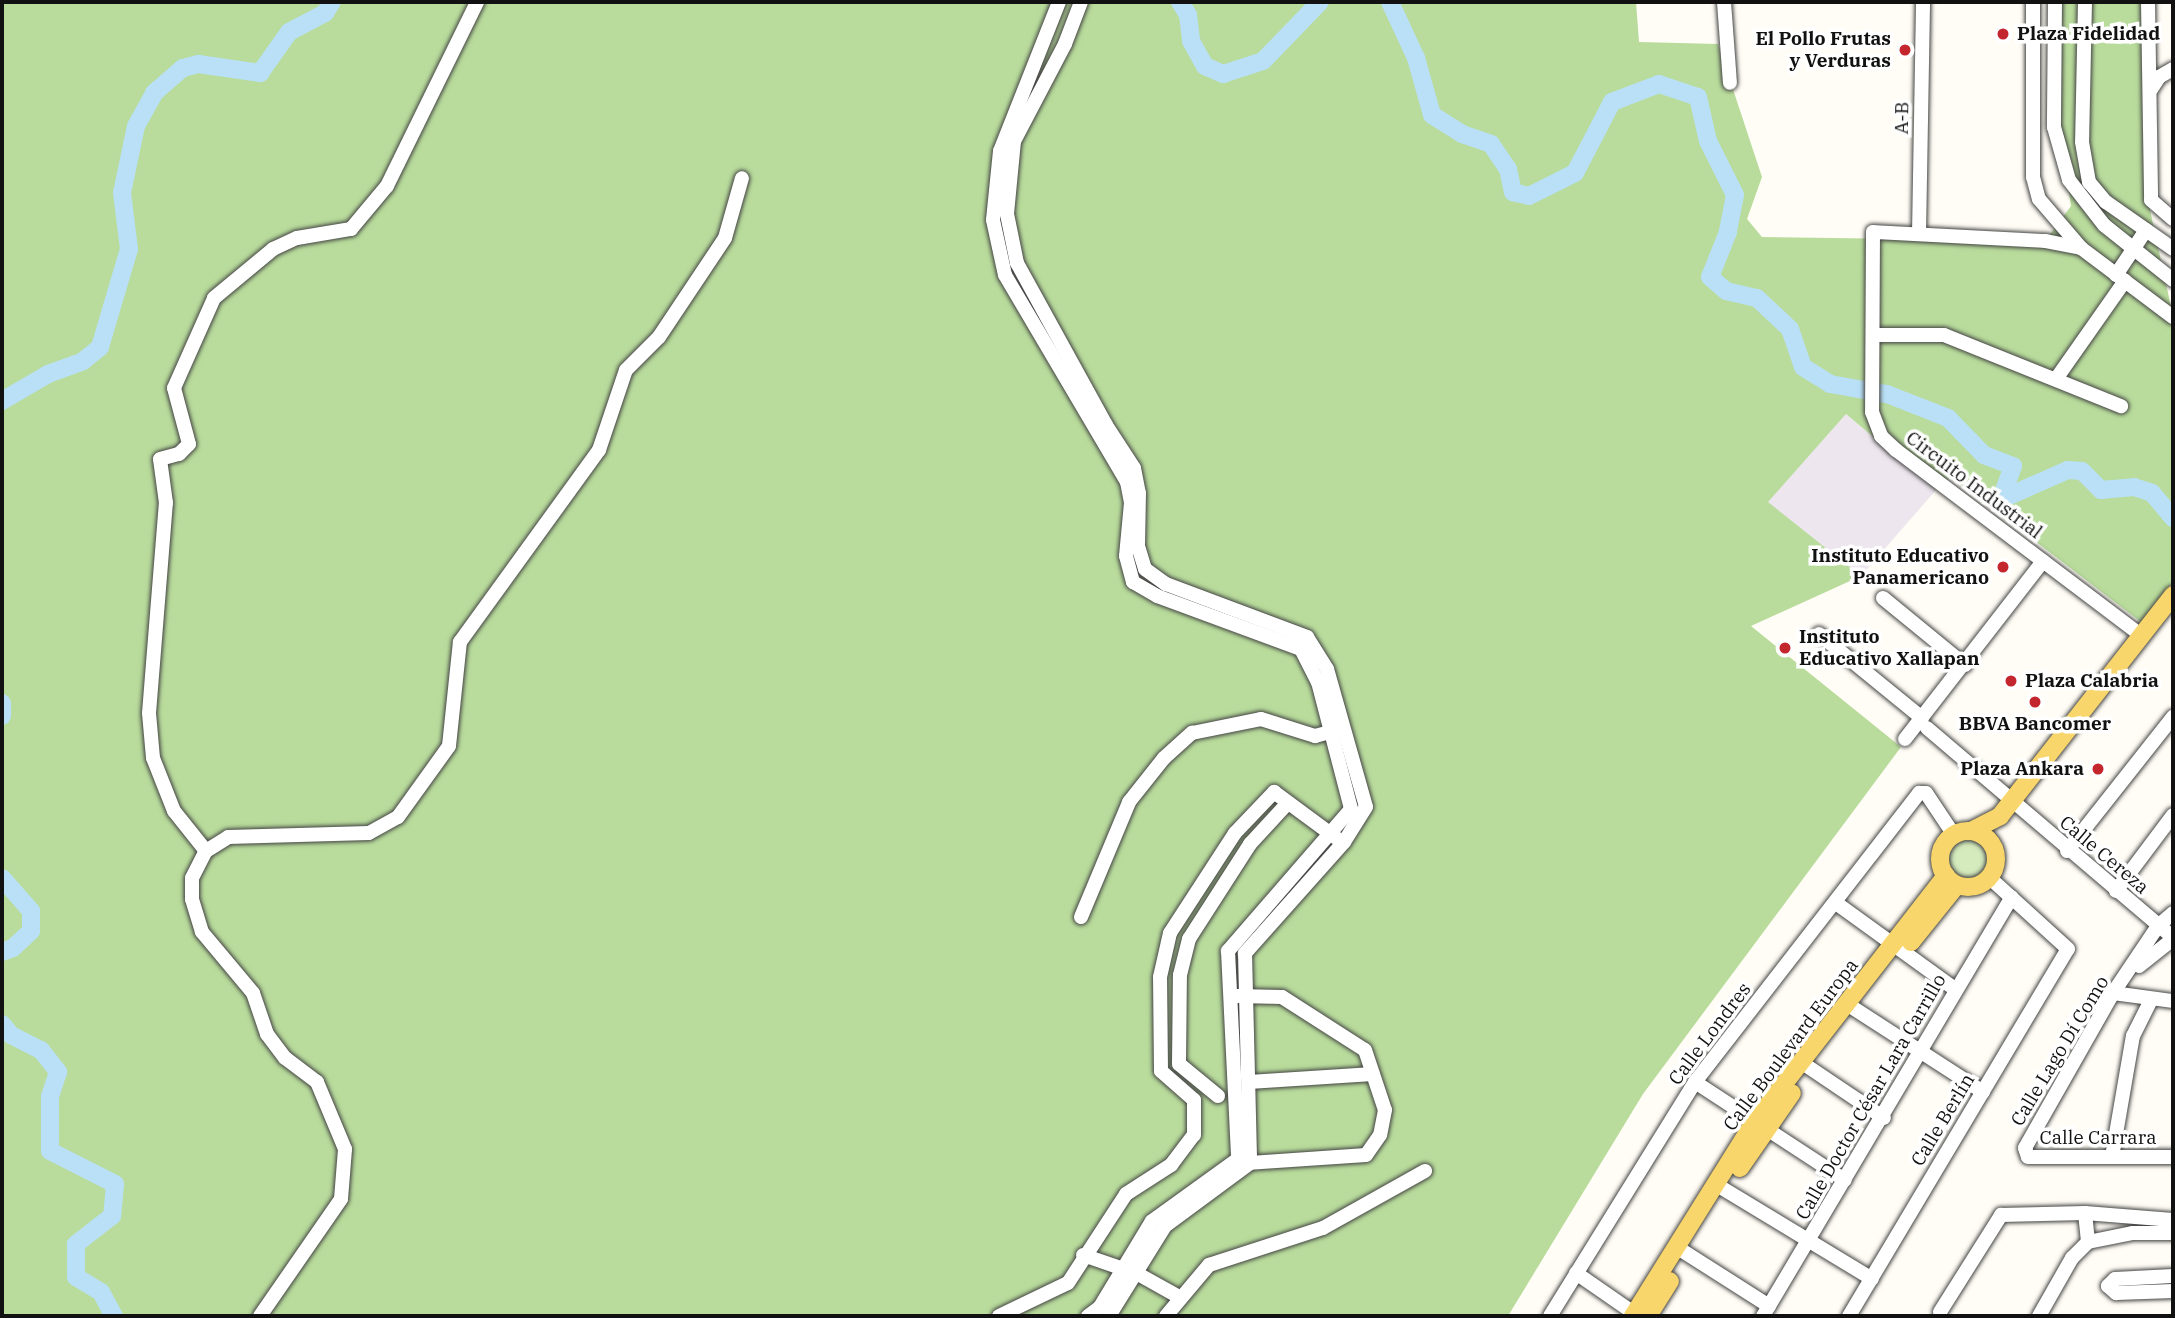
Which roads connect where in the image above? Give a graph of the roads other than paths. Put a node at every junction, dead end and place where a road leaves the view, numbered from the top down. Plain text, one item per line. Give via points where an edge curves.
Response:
1 (477, 2) edge
2 (1059, 2) edge
3 (1081, 2) edge
4 (1724, 2) edge
5 (1923, 2) edge
6 (2033, 2) edge
7 (2055, 2) edge
8 (2085, 2) edge
9 (2148, 2) edge
10 (2173, 69) edge
11 (1730, 82) dead end
12 (2149, 93) junction
13 (742, 178) dead end
14 (2173, 219) edge
15 (2146, 230) junction
16 (1919, 234) junction
17 (2159, 239) junction
18 (2081, 248) junction
19 (2173, 249) edge
20 (2134, 250) junction
21 (2168, 276) edge
22 (2120, 278) junction
23 (2173, 317) edge
24 (1873, 335) junction
25 (2056, 379) junction
26 (2121, 406) dead end
27 (2043, 561) junction
28 (1883, 598) dead end
29 (2172, 601) edge
30 (1819, 634) dead end
31 (2142, 636) junction
32 (1965, 665) junction
33 (2173, 717) edge
34 (1924, 723) junction
35 (1338, 730) junction
36 (1905, 739) dead end
37 (2012, 801) junction
38 (1286, 804) junction
39 (2000, 816) junction
40 (2173, 816) edge
41 (1962, 833) junction
42 (1337, 840) junction
43 (1992, 844) junction
44 (2067, 850) junction
45 (206, 851) junction
46 (1990, 878) junction
47 (1952, 881) junction
48 (2116, 891) junction
49 (2012, 897) junction
50 (1836, 903) junction
51 (2173, 913) edge
52 (1081, 917) dead end
53 (2158, 926) junction
54 (2173, 938) edge
55 (1897, 951) junction
56 (2132, 971) junction
57 (1956, 990) junction
58 (2113, 993) junction
59 (1245, 995) junction
60 (1228, 996) junction
61 (2151, 1000) junction
62 (2173, 1002) edge
63 (1851, 1006) junction
64 (1920, 1051) junction
65 (1806, 1066) junction
66 (1373, 1074) junction
67 (1695, 1082) junction
68 (1246, 1091) junction
69 (1983, 1092) junction
70 (1219, 1096) junction
71 (1194, 1100) junction
72 (1884, 1118) junction
73 (1761, 1125) junction
74 (2025, 1153) joint
75 (2112, 1157) junction
76 (2173, 1157) edge
77 (1250, 1163) junction
78 (1424, 1171) dead end
79 (1845, 1180) junction
80 (1721, 1188) junction
81 (2085, 1213) junction
82 (2173, 1220) edge
83 (2173, 1233) edge
84 (2088, 1242) junction
85 (1807, 1244) junction
86 (1682, 1250) junction
87 (1083, 1255) junction
88 (1122, 1269) junction
89 (1576, 1273) junction
90 (1138, 1274) junction
91 (2173, 1276) edge
92 (1872, 1279) junction
93 (2173, 1291) edge
94 (1181, 1298) junction
95 (1766, 1311) edge
96 (1940, 1312) dead end
97 (261, 1316) edge
98 (999, 1316) edge
99 (1088, 1316) edge
100 (1109, 1316) edge
101 (1166, 1316) edge
102 (1550, 1316) edge
103 (1638, 1316) edge
104 (1849, 1316) edge
105 (2039, 1316) edge

1 - 45 street via 387,186 351,229 297,238 273,249 214,298 174,388 189,444 179,454 160,459 166,503 149,713 153,758 174,811
2 - 35 street via 1000,151 993,220 1005,275 1127,482 1131,503 1126,556 1133,582 1157,596 1301,649
3 - 35 street via 1065,44 1014,141 1007,214 1017,263 1134,468 1139,493 1138,546 1145,569 1166,583 1307,637 1327,669
4 - 11 street
5 - 16 street, A-B
6 - 18 street via 2033,177 2049,216
7 - 20 street via 2054,127 2061,159 2087,208
8 - 15 street via 2083,164 2089,182 2106,202
9 - 12 street
10 - 12 street via 2159,77
12 - 14 street via 2151,200
13 - 45 street via 725,238 659,337 625,370 598,450 460,642 449,747 398,817 369,833 228,837
15 - 17 street
15 - 20 street
16 - 18 street via 2045,241
16 - 24 street, Circuito Industrial via 1873,232
17 - 19 street
17 - 21 street via 2169,259
18 - 22 street
20 - 21 street
20 - 22 street
22 - 23 street
22 - 25 street
24 - 25 street via 1944,335
24 - 27 street, Circuito Industrial via 1872,412 1881,436
25 - 26 street
27 - 31 street, Circuito Industrial
27 - 32 street
28 - 32 street
29 - 31 main road
30 - 34 street, Calle Cereza
31 - 37 main road
32 - 34 street
33 - 44 street
34 - 36 street
34 - 37 street, Calle Cereza
35 - 42 street via 1366,807
35 - 52 street via 1314,736 1261,719 1192,733 1164,758 1129,802
37 - 39 main road
37 - 44 street, Calle Cereza
38 - 42 street
38 - 70 street via 1250,844 1189,939 1180,975 1179,1064
38 - 71 street via 1274,792 1235,833 1170,933 1160,977 1161,1071
39 - 41 main road
39 - 43 main road
40 - 48 street
41 - 43 main road
41 - 47 main road via 1942,849
41 - 50 street, Calle Londres via 1923,791
42 - 59 street via 1245,953
42 - 60 street via 1228,951
43 - 46 main road via 1997,861
44 - 48 street, Calle Cereza
45 - 97 street via 192,878 192,899 202,932 253,993 267,1034 285,1058 317,1082 345,1149 341,1199
46 - 47 main road via 1974,887
46 - 49 street
47 - 55 main road, Calle Boulevard Europa
48 - 53 street, Calle Cereza
49 - 57 street, Calle Doctor César Lara Carrillo
49 - 69 street, Calle Berlín via 2067,944
50 - 55 street
50 - 67 street, Calle Londres
51 - 53 street, Calle Lago Dí Como
53 - 54 street, Calle Cereza
53 - 56 street, Calle Lago Dí Como
54 - 56 street, Calle Lago Dí Como
55 - 57 street
55 - 63 main road, Calle Boulevard Europa
56 - 58 street, Calle Lago Dí Como
57 - 64 street, Calle Doctor César Lara Carrillo
58 - 61 street
58 - 74 street, Calle Lago Dí Como
59 - 60 street
59 - 66 street via 1282,997 1365,1049
59 - 68 street
60 - 68 street
61 - 62 street
61 - 75 street via 2133,1036
63 - 64 street
63 - 65 main road, Calle Boulevard Europa
64 - 69 street
64 - 72 street, Calle Doctor César Lara Carrillo
65 - 72 street
65 - 73 main road, Calle Boulevard Europa
66 - 68 street
66 - 77 street via 1385,1110 1380,1135 1366,1155
67 - 73 street
67 - 89 street, Calle Londres
68 - 70 street
68 - 77 street
68 - 88 street via 1238,1158 1152,1221
69 - 92 street, Calle Berlín
70 - 71 street
71 - 87 street via 1194,1135 1171,1166 1126,1194
72 - 79 street, Calle Doctor César Lara Carrillo
73 - 79 street
73 - 80 main road, Calle Boulevard Europa
74 - 75 street, Calle Carrara via 2028,1157
75 - 76 street, Calle Carrara
77 - 90 street via 1165,1226
78 - 94 street via 1323,1228 1209,1265
79 - 85 street, Calle Doctor César Lara Carrillo
80 - 85 street
80 - 86 main road, Calle Boulevard Europa
81 - 82 street
81 - 84 street
81 - 96 street via 2001,1215
83 - 84 street via 2133,1233
84 - 105 street via 2072,1258
85 - 92 street
85 - 95 street, Calle Doctor César Lara Carrillo
86 - 95 street
86 - 103 main road, Calle Boulevard Europa
87 - 88 street
87 - 98 street via 1068,1283
88 - 90 street
88 - 99 street via 1100,1307
89 - 102 street, Calle Londres
89 - 103 street
90 - 94 street
90 - 100 street
91 - 93 street via 2115,1279 2108,1286 2116,1293
92 - 104 street, Calle Berlín
94 - 101 street

